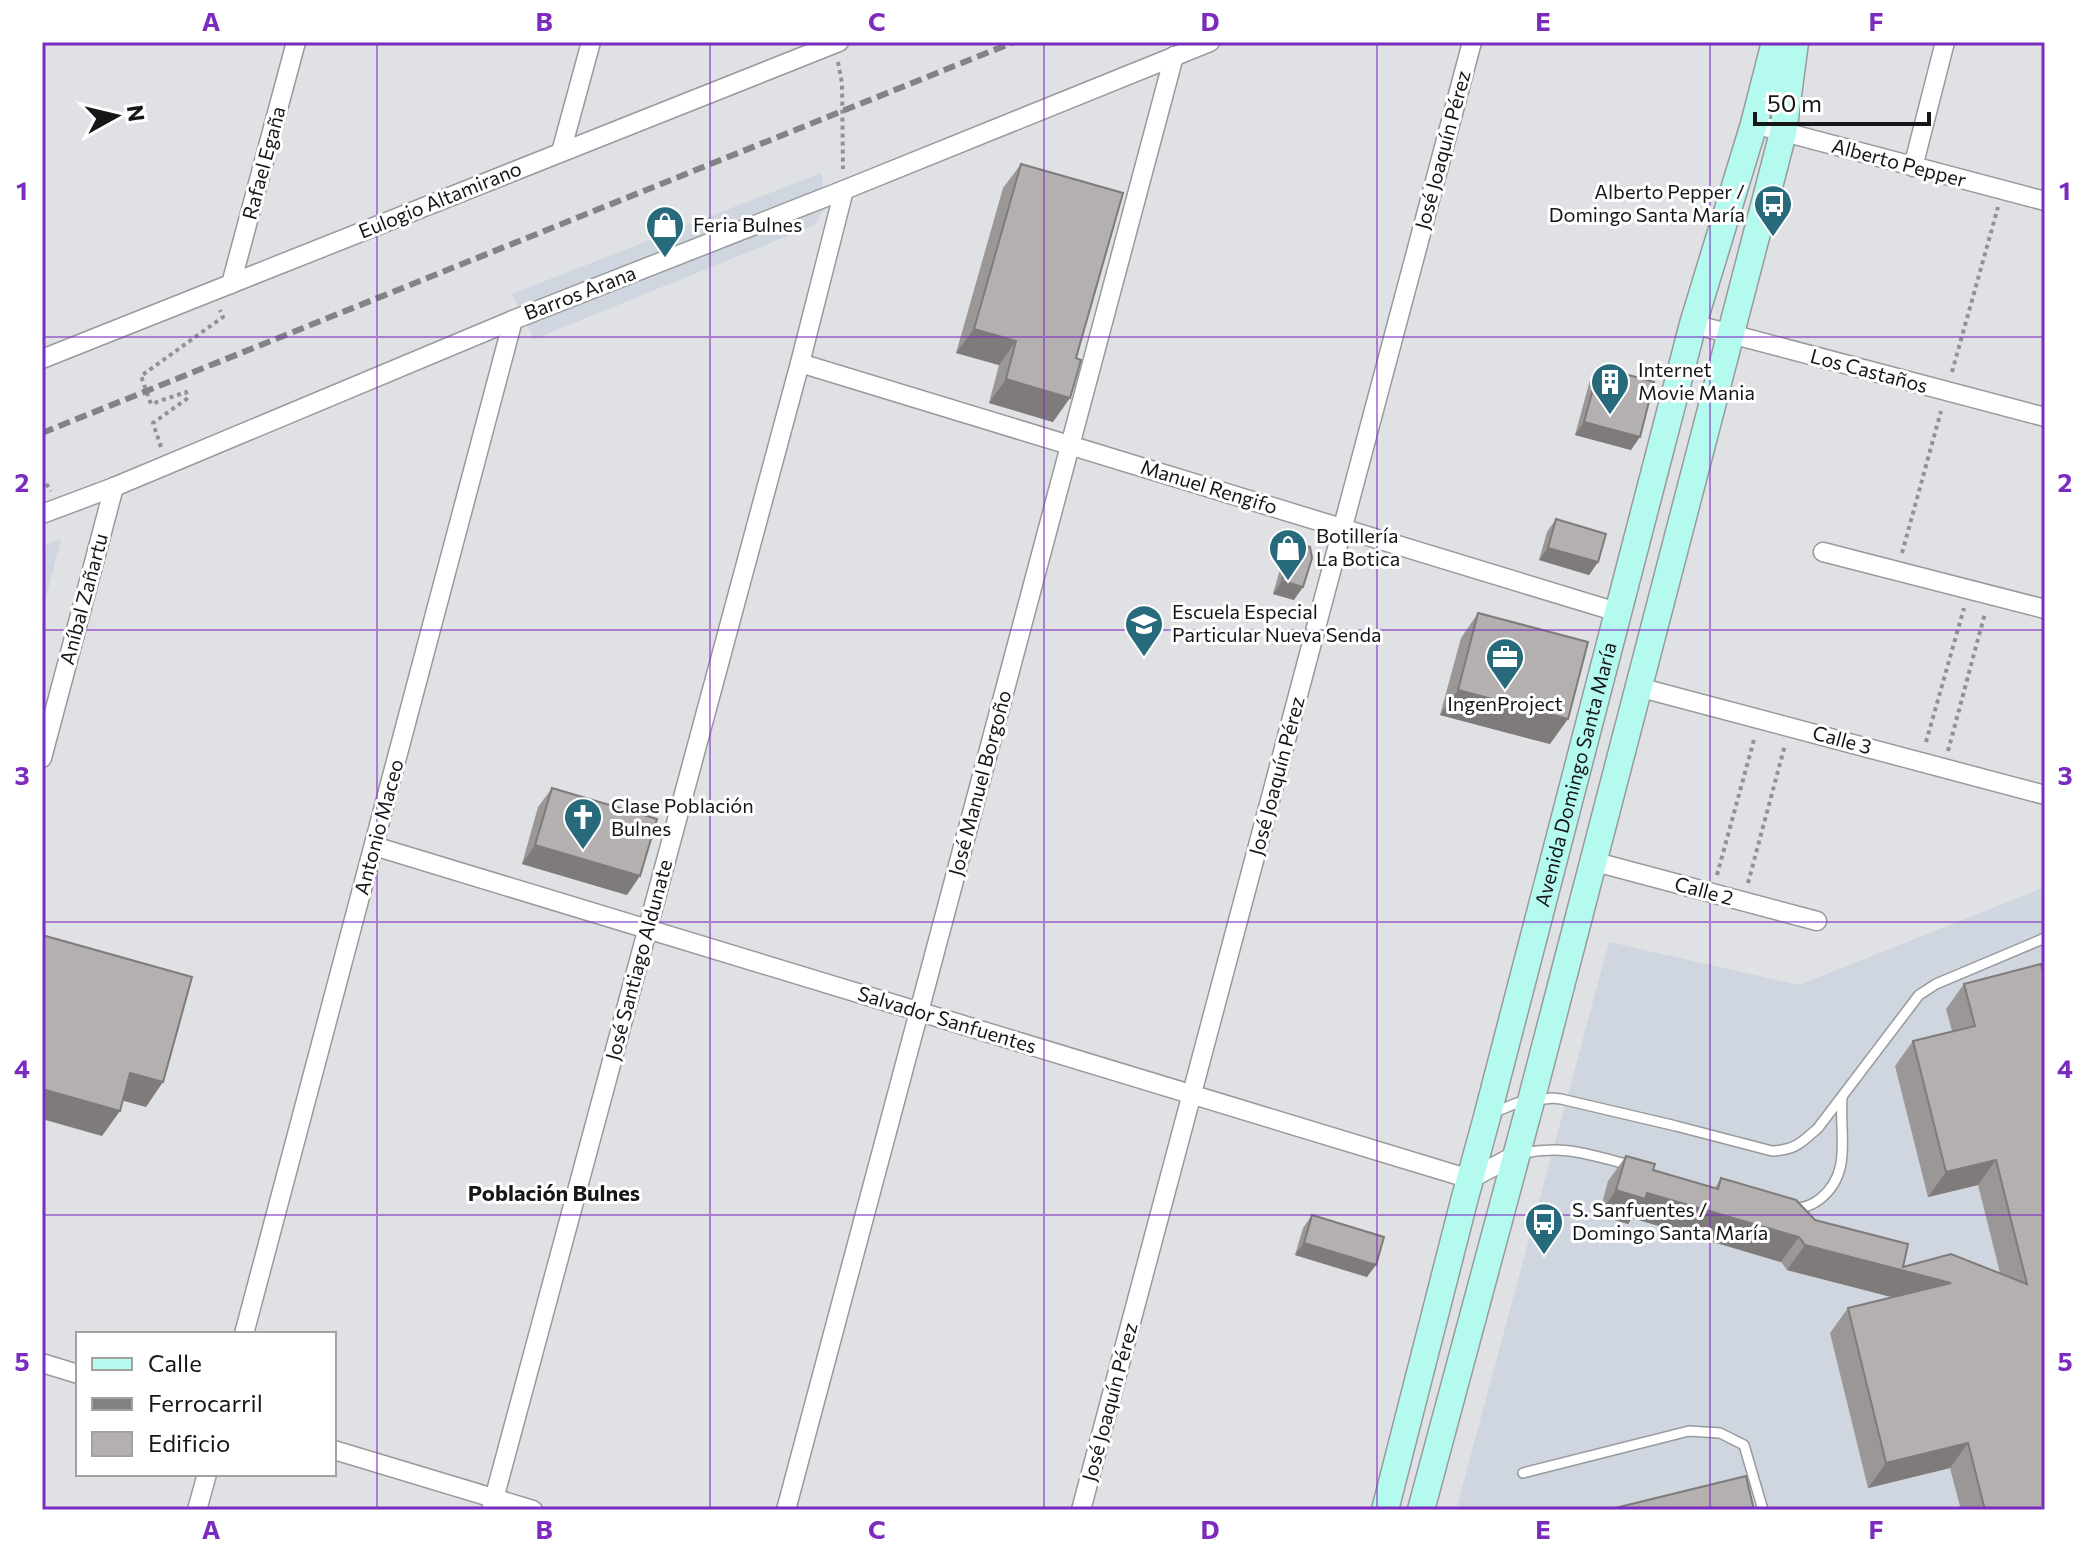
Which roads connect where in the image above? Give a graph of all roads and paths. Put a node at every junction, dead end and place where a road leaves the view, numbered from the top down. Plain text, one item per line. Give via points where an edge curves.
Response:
1 (296, 42) edge
2 (591, 42) edge
3 (1210, 42) edge
4 (1472, 42) edge
5 (1775, 42) edge
6 (1795, 42) edge
7 (1945, 42) edge
8 (836, 43) edge
9 (1174, 56) junction
10 (1754, 124) junction
11 (1783, 133) junction
12 (561, 152) junction
13 (1913, 167) junction
14 (844, 190) junction
15 (2045, 201) edge
16 (231, 284) junction
17 (213, 291) junction
18 (513, 320) junction
19 (1693, 324) junction
20 (1729, 334) junction
21 (42, 359) edge
22 (800, 363) junction
23 (2045, 417) edge
24 (1071, 445) junction
25 (167, 464) junction
26 (114, 487) junction
27 (42, 514) edge
28 (1343, 528) junction
29 (1823, 552) dead end
30 (1969, 590) junction
31 (1990, 595) junction
32 (2045, 609) edge
33 (1617, 612) junction
34 (1638, 687) junction
35 (1760, 719) junction
36 (1790, 727) junction
37 (42, 758) edge
38 (1921, 761) junction
39 (1943, 768) junction
40 (2045, 795) edge
41 (374, 846) junction
42 (1592, 861) junction
43 (1712, 893) junction
44 (1743, 901) junction
45 (1817, 921) dead end
46 (647, 929) junction
47 (2045, 938) edge
48 (918, 1011) junction
49 (1192, 1095) junction
50 (1842, 1098) junction
51 (1531, 1101) junction
52 (1487, 1117) junction
53 (1516, 1155) junction
54 (1642, 1169) edge
55 (1470, 1179) junction
56 (1779, 1205) edge
57 (245, 1332) edge
58 (42, 1363) edge
59 (76, 1373) edge
60 (336, 1451) edge
61 (1523, 1473) dead end
62 (206, 1476) edge
63 (492, 1504) edge
64 (197, 1510) edge
65 (533, 1510) edge
66 (786, 1510) edge
67 (1081, 1510) edge
68 (1385, 1510) edge
69 (1421, 1510) edge
70 (1763, 1510) edge

1 - 16 street, Rafael Egaña
2 - 12 street
3 - 9 street, Barros Arana
4 - 28 street, José Joaquín Pérez
5 - 10 main road, Avenida Domingo Santa María
6 - 11 main road, Avenida Domingo Santa María
7 - 13 street
8 - 12 street, Eulogio Altamirano
8 - 14 path
9 - 14 street, Barros Arana
9 - 24 street, José Manuel Borgoño
10 - 11 street, Alberto Pepper
10 - 19 main road, Avenida Domingo Santa María
11 - 13 street, Alberto Pepper
11 - 20 main road, Avenida Domingo Santa María
12 - 16 street, Eulogio Altamirano
13 - 15 street, Alberto Pepper
14 - 18 street, Barros Arana
14 - 22 street, José Santiago Aldunate
16 - 17 street, Eulogio Altamirano
17 - 21 street, Eulogio Altamirano
17 - 25 path via 223,317 141,376 151,404 186,392 188,398 153,423
18 - 25 street, Barros Arana
18 - 41 street, Antonio Maceo
19 - 20 street, Los Castaños
19 - 33 main road, Avenida Domingo Santa María
20 - 23 street, Los Castaños
20 - 34 main road, Avenida Domingo Santa María
22 - 24 street, Manuel Rengifo
22 - 46 street, José Santiago Aldunate
24 - 28 street, Manuel Rengifo
24 - 48 street, José Manuel Borgoño
25 - 26 street, Barros Arana
26 - 27 street, Barros Arana
26 - 37 street, Aníbal Zañartu
28 - 33 street, Manuel Rengifo
28 - 49 street, José Joaquín Pérez
29 - 30 street
30 - 31 street
30 - 38 path
31 - 32 street
31 - 39 path
33 - 52 main road, Avenida Domingo Santa María
34 - 35 street, Calle 3
34 - 42 main road, Avenida Domingo Santa María
35 - 36 street, Calle 3
35 - 43 path
36 - 38 street, Calle 3
36 - 44 path
38 - 39 street, Calle 3
39 - 40 street, Calle 3
41 - 46 street, Salvador Sanfuentes
41 - 57 street, Antonio Maceo
42 - 43 street, Calle 2
42 - 51 main road, Avenida Domingo Santa María
43 - 44 street, Calle 2
44 - 45 street, Calle 2
46 - 48 street, Salvador Sanfuentes
46 - 63 street, José Santiago Aldunate
47 - 50 lane via 1919,995
48 - 49 street, Salvador Sanfuentes
48 - 66 street, José Manuel Borgoño
49 - 55 street, Salvador Sanfuentes
49 - 67 street, José Joaquín Pérez
50 - 51 lane via 1801,1143 1772,1151 1561,1099
50 - 56 lane via 1840,1172 1812,1205
51 - 52 lane
51 - 53 main road, Avenida Domingo Santa María
52 - 55 main road, Avenida Domingo Santa María
53 - 54 lane via 1562,1149
53 - 55 street
53 - 69 main road, Avenida Domingo Santa María
55 - 68 main road, Avenida Domingo Santa María
58 - 59 street
60 - 63 street
61 - 70 lane via 1689,1431 1720,1433 1744,1445
62 - 64 street
63 - 65 street

